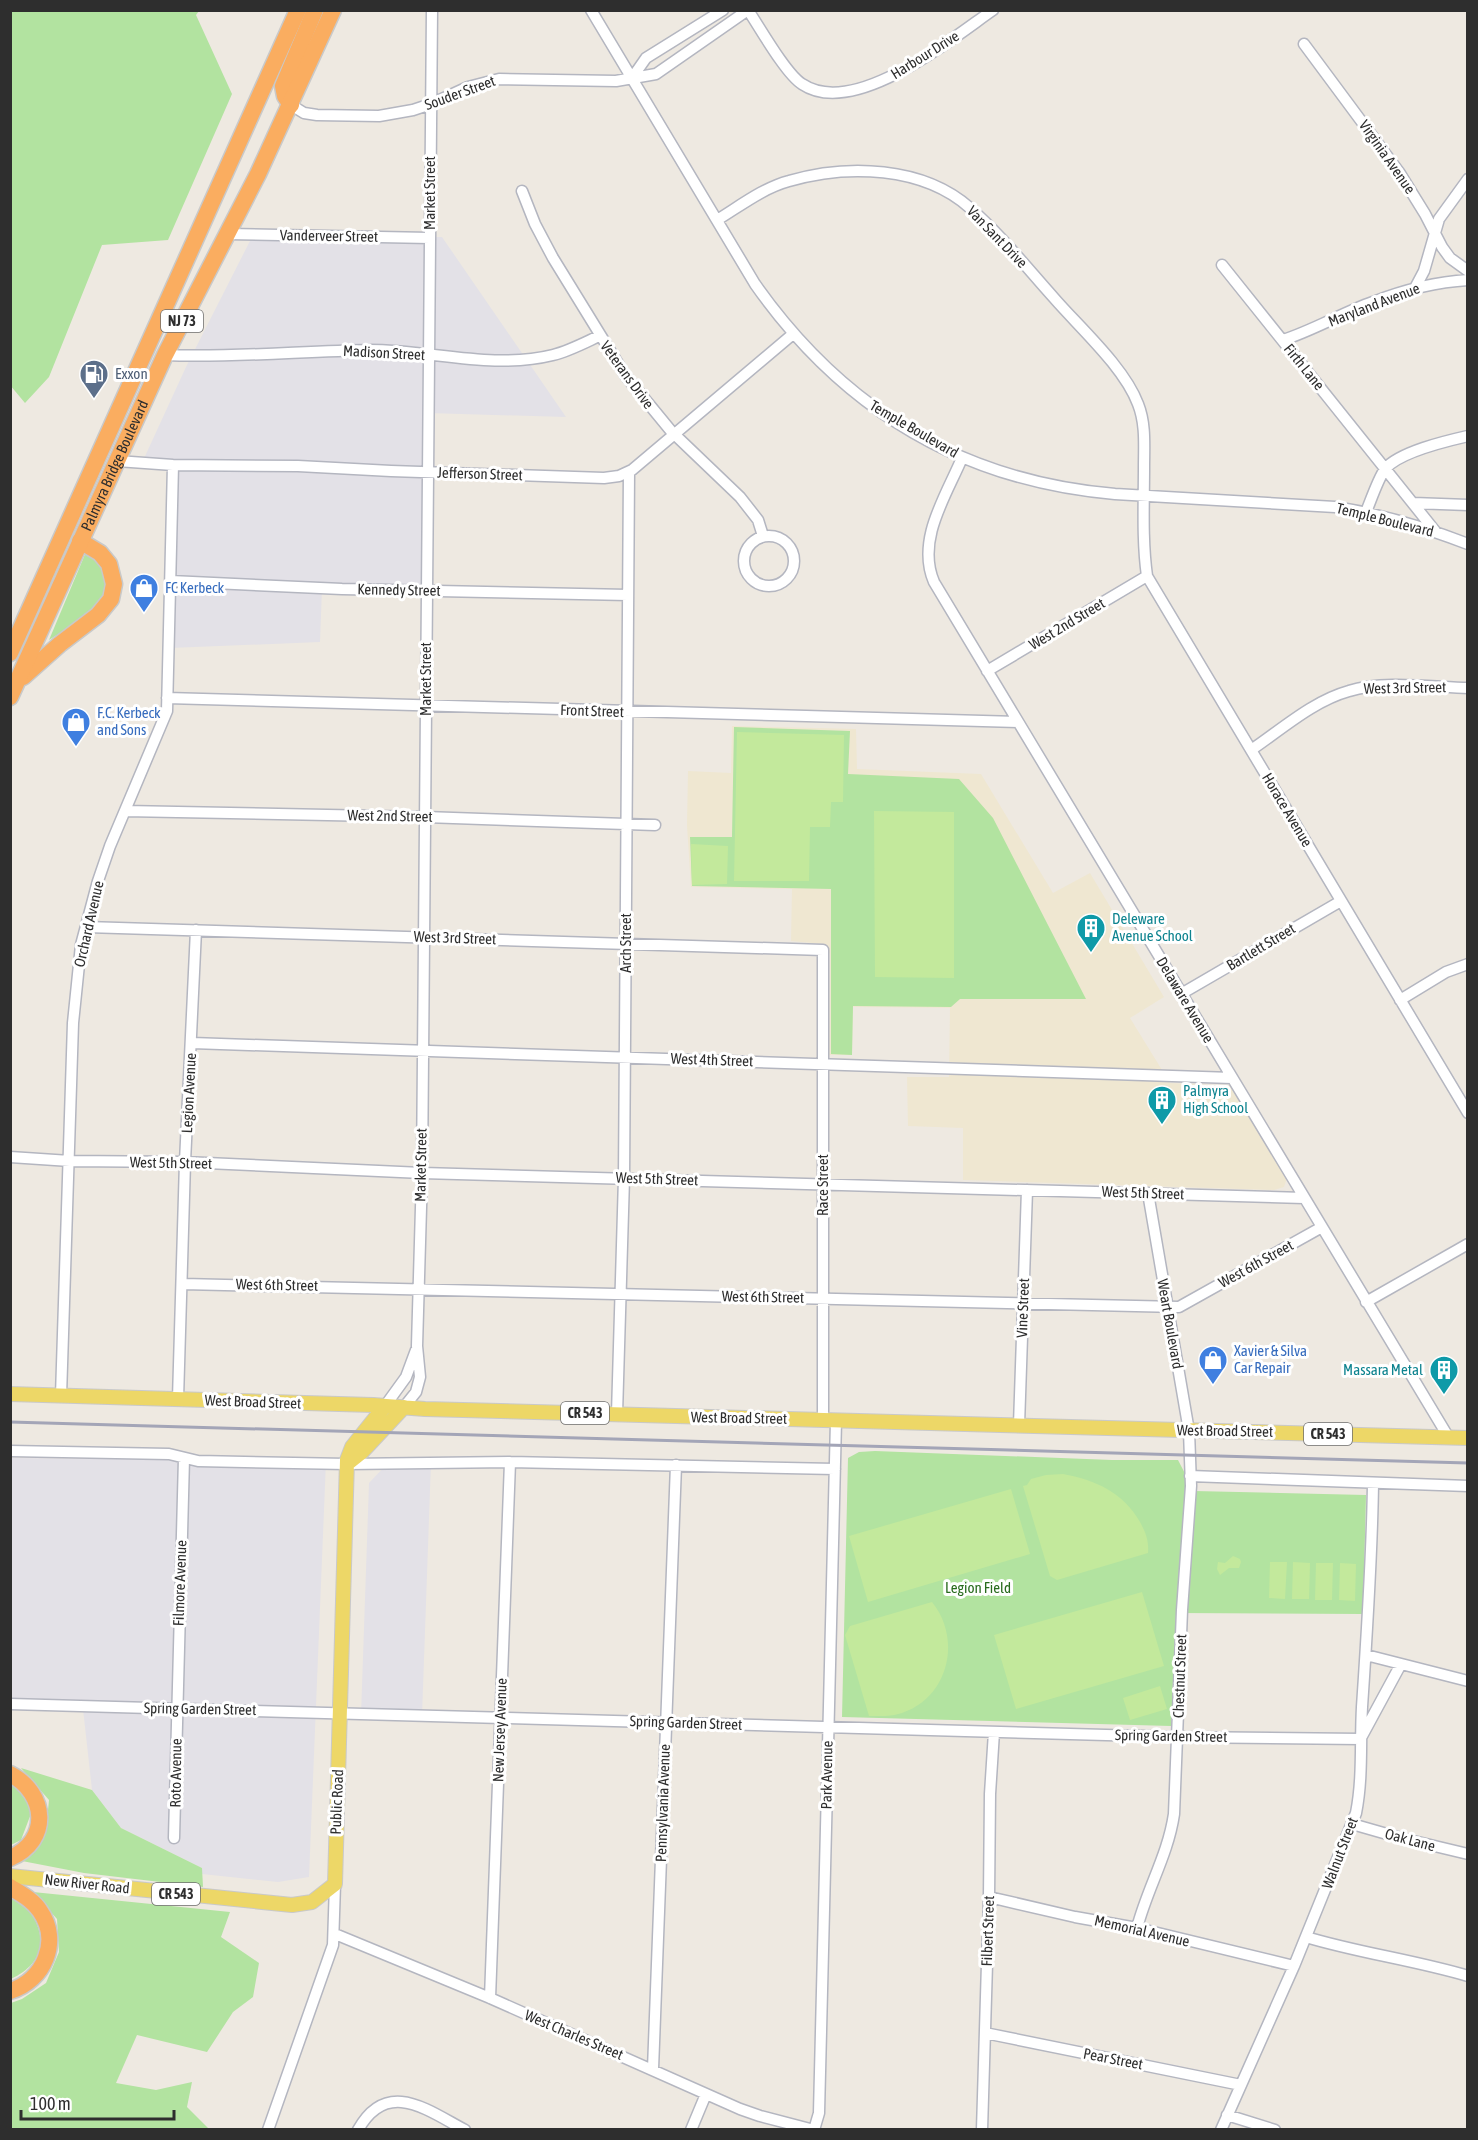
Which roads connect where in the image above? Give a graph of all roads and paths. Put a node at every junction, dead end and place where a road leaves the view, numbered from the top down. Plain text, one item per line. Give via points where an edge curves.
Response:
1 (298, 10) edge
2 (315, 10) edge
3 (333, 10) edge
4 (432, 10) edge
5 (591, 10) edge
6 (723, 10) edge
7 (748, 10) edge
8 (993, 10) edge
9 (682, 36) junction
10 (1304, 44) dead end
11 (690, 49) junction
12 (632, 78) junction
13 (431, 104) junction
14 (291, 105) junction
15 (1467, 179) edge
16 (522, 191) dead end
17 (717, 220) junction
18 (1434, 231) junction
19 (227, 234) junction
20 (430, 238) junction
21 (1222, 265) dead end
22 (1467, 271) edge
23 (1467, 280) edge
24 (1415, 288) junction
25 (793, 334) junction
26 (599, 336) junction
27 (1283, 340) junction
28 (165, 355) junction
29 (429, 355) junction
30 (675, 435) junction
31 (1467, 436) edge
32 (962, 458) junction
33 (117, 461) junction
34 (173, 465) junction
35 (1386, 469) junction
36 (428, 472) junction
37 (629, 472) junction
38 (1144, 496) junction
39 (1413, 503) junction
40 (1467, 505) edge
41 (1366, 512) junction
42 (1436, 531) junction
43 (763, 536) junction
44 (80, 541) junction
45 (1467, 544) edge
46 (1147, 576) junction
47 (171, 581) junction
48 (427, 591) junction
49 (628, 596) junction
50 (10, 653) edge
51 (987, 671) junction
52 (1467, 687) edge
53 (13, 691) edge
54 (167, 698) junction
55 (426, 706) junction
56 (627, 711) junction
57 (1017, 722) junction
58 (1251, 750) junction
59 (125, 811) junction
60 (425, 817) junction
61 (626, 824) junction
62 (656, 825) dead end
63 (1341, 900) junction
64 (86, 927) junction
65 (196, 930) junction
66 (424, 937) junction
67 (626, 944) junction
68 (823, 950) joint
69 (1467, 964) edge
70 (1181, 994) junction
71 (1400, 1000) junction
72 (192, 1043) junction
73 (423, 1051) junction
74 (625, 1058) junction
75 (823, 1064) junction
76 (1232, 1078) junction
77 (1467, 1113) edge
78 (10, 1157) edge
79 (70, 1161) junction
80 (185, 1162) junction
81 (422, 1173) junction
82 (624, 1178) junction
83 (823, 1184) junction
84 (1027, 1190) junction
85 (1148, 1193) junction
86 (1304, 1198) junction
87 (1322, 1227) junction
88 (1467, 1244) edge
89 (183, 1284) junction
90 (418, 1288) junction
91 (619, 1294) junction
92 (823, 1299) junction
93 (1366, 1302) junction
94 (1023, 1304) junction
95 (1167, 1307) junction
96 (417, 1347) junction
97 (10, 1394) edge
98 (61, 1396) junction
99 (178, 1399) junction
100 (385, 1406) junction
101 (404, 1407) junction
102 (617, 1414) junction
103 (830, 1420) junction
104 (1019, 1425) junction
105 (1189, 1431) junction
106 (1449, 1438) junction
107 (1467, 1438) edge
108 (10, 1452) edge
109 (1189, 1454) joint
110 (184, 1458) junction
111 (510, 1462) junction
112 (347, 1464) junction
113 (675, 1465) junction
114 (835, 1469) junction
115 (1190, 1476) junction
116 (1373, 1483) junction
117 (1467, 1486) edge
118 (1366, 1655) junction
119 (1401, 1664) junction
120 (1467, 1681) edge
121 (10, 1704) edge
122 (177, 1708) junction
123 (340, 1713) junction
124 (501, 1719) junction
125 (666, 1723) junction
126 (829, 1727) junction
127 (994, 1732) junction
128 (1178, 1737) junction
129 (1361, 1739) junction
130 (10, 1774) edge
131 (1352, 1824) junction
132 (174, 1838) dead end
133 (1467, 1854) edge
134 (10, 1858) edge
135 (10, 1876) edge
136 (335, 1884) junction
137 (10, 1887) edge
138 (989, 1897) junction
139 (1137, 1928) junction
140 (335, 1934) junction
141 (1306, 1937) junction
142 (1294, 1966) junction
143 (1467, 1976) edge
144 (10, 1991) edge
145 (490, 1998) junction
146 (985, 2033) junction
147 (653, 2069) junction
148 (1241, 2085) junction
149 (706, 2094) junction
150 (1227, 2115) junction
151 (268, 2130) edge
152 (358, 2130) edge
153 (465, 2130) edge
154 (691, 2130) edge
155 (814, 2130) edge
156 (982, 2130) edge
157 (1221, 2130) edge
158 (1275, 2130) edge

1 - 50 highway, Palmyra Bridge Boulevard / NJ 73
2 - 14 highway via 283,86
3 - 14 highway, Palmyra Bridge Boulevard / NJ 73
4 - 13 street, Market Street
5 - 12 street, Temple Boulevard
6 - 9 street
7 - 8 street, Harbour Drive via 796,80 809,88 834,93 888,79
7 - 11 street, Harbour Drive
9 - 11 street
9 - 12 street via 646,57
10 - 18 street, Virginia Avenue via 1399,172
11 - 12 street, Harbour Drive via 656,74
12 - 13 street, Souder Street via 499,79 468,87
12 - 17 street, Temple Boulevard
13 - 14 street, Souder Street via 400,113 360,117 310,114
13 - 20 street, Market Street
14 - 19 highway, Palmyra Bridge Boulevard / NJ 73
15 - 18 street
16 - 26 street, Veterans Drive via 541,237
17 - 25 street, Temple Boulevard via 755,284
17 - 38 street, Van Sant Drive via 788,181 837,173 891,172 940,188 969,207 995,233 1132,390 1144,425
18 - 22 street, Virginia Avenue via 1447,254
18 - 24 street via 1424,271
19 - 20 street, Vanderveer Street
19 - 28 highway, Palmyra Bridge Boulevard / NJ 73
20 - 29 street, Market Street
21 - 27 street, Firth Lane
23 - 24 street, Maryland Avenue
24 - 27 street, Maryland Avenue
25 - 30 street, Jefferson Street
25 - 32 street, Temple Boulevard via 865,401 893,421
26 - 29 street, Madison Street via 575,348 539,357 463,359
26 - 30 street, Veterans Drive via 630,383
27 - 35 street, Firth Lane
28 - 29 street, Madison Street via 372,350
28 - 33 highway, Palmyra Bridge Boulevard / NJ 73
29 - 36 street, Market Street
30 - 37 street, Jefferson Street
30 - 43 street, Veterans Drive via 740,497 758,520
31 - 35 street via 1428,446
32 - 38 street, Temple Boulevard via 1035,482 1087,492
32 - 51 street, Delaware Avenue via 935,519 927,558 934,582
33 - 34 street, Jefferson Street
33 - 44 highway, Palmyra Bridge Boulevard / NJ 73
34 - 36 street, Jefferson Street
34 - 47 street, Orchard Avenue
35 - 39 street, Firth Lane
35 - 41 street
36 - 37 street, Jefferson Street via 604,478
36 - 48 street, Market Street
37 - 49 street, Arch Street
38 - 41 street, Temple Boulevard via 1286,503
38 - 46 street, Horace Avenue
39 - 40 street
39 - 42 street, Firth Lane
41 - 42 street, Temple Boulevard
42 - 45 street, Temple Boulevard
43 - 43 street via 748,546 745,569 756,583 776,586 790,576 795,557 784,541
44 - 53 highway, Palmyra Bridge Boulevard / NJ 73
44 - 53 highway via 100,553 109,564 114,584 111,599
46 - 51 street, West 2nd Street
46 - 58 street, Horace Avenue
47 - 48 street, Kennedy Street
47 - 54 street, Orchard Avenue
48 - 49 street, Kennedy Street
48 - 55 street, Market Street
49 - 56 street, Arch Street
51 - 57 street, Delaware Avenue
52 - 58 street, West 3rd Street via 1377,686 1348,691 1324,701
54 - 55 street, Front Street
54 - 59 street, Orchard Avenue via 163,723
55 - 56 street, Front Street
55 - 60 street, Market Street
56 - 57 street, Front Street
56 - 61 street, Arch Street
57 - 70 street, Delaware Avenue
58 - 63 street, Horace Avenue
59 - 60 street, West 2nd Street
59 - 64 street, Orchard Avenue via 98,880
60 - 61 street, West 2nd Street
60 - 66 street, Market Street
61 - 62 street, West 2nd Street
61 - 67 street, Arch Street
63 - 70 street, Bartlett Street
63 - 71 street, Horace Avenue
64 - 65 street, West 3rd Street
64 - 79 street, Orchard Avenue via 73,1023
65 - 66 street, West 3rd Street
65 - 72 street, Legion Avenue
66 - 67 street, West 3rd Street
66 - 73 street, Market Street
67 - 68 street, West 3rd Street
67 - 74 street, Arch Street
68 - 75 street, Race Street
69 - 71 street
70 - 76 street, Delaware Avenue
71 - 77 street, Horace Avenue
72 - 73 street, West 4th Street
72 - 80 street, Legion Avenue
73 - 74 street, West 4th Street
73 - 81 street, Market Street
74 - 75 street, West 4th Street
74 - 82 street, Arch Street
75 - 76 street, West 4th Street
75 - 83 street, Race Street
76 - 86 street, Delaware Avenue
78 - 79 street, West 5th Street
79 - 80 street, West 5th Street
79 - 98 street, Orchard Avenue
80 - 81 street, West 5th Street
80 - 89 street, Legion Avenue
81 - 82 street, West 5th Street
81 - 90 street, Market Street
82 - 83 street, West 5th Street
82 - 91 street, Arch Street
83 - 84 street, West 5th Street
83 - 92 street, Race Street
84 - 85 street, West 5th Street
84 - 94 street, Vine Street
85 - 86 street, West 5th Street
85 - 95 street, Weart Boulevard
86 - 87 street, Delaware Avenue
87 - 93 street, Delaware Avenue
87 - 95 street, West 6th Street via 1179,1307
88 - 93 street
89 - 90 street, West 6th Street
89 - 99 street, Legion Avenue
90 - 91 street, West 6th Street
90 - 96 street, Market Street
91 - 92 street, West 6th Street
91 - 102 street, Arch Street
92 - 94 street, West 6th Street
92 - 103 street, Race Street
93 - 106 street, Delaware Avenue
94 - 95 street, West 6th Street
94 - 104 street, Vine Street
95 - 105 street, Weart Boulevard
96 - 100 street, Market Street via 406,1377
96 - 101 street, Market Street via 420,1377 414,1396
97 - 98 main road, West Broad Street
98 - 99 main road, West Broad Street
99 - 100 main road, West Broad Street
100 - 101 main road, West Broad Street / CR 543
100 - 112 main road, Public Road via 352,1447
101 - 102 main road, West Broad Street / CR 543
101 - 112 main road
102 - 103 main road, West Broad Street / CR 543
103 - 104 main road, West Broad Street / CR 543
103 - 114 street, Park Avenue
104 - 105 main road, West Broad Street / CR 543
105 - 106 main road, West Broad Street / CR 543
105 - 109 street, Weart Boulevard
106 - 107 main road, West Broad Street / CR 543
108 - 110 street via 170,1454
109 - 115 street, Chestnut Street
110 - 112 street
110 - 122 street, Filmore Avenue
111 - 112 street
111 - 113 street
111 - 124 street, New Jersey Avenue
112 - 123 main road, Public Road
113 - 114 street
113 - 125 street, Pennsylvania Avenue
114 - 126 street, Park Avenue
115 - 116 street
115 - 128 street, Chestnut Street
116 - 117 street
116 - 118 street, Walnut Street
118 - 119 street
118 - 129 street, Walnut Street
119 - 120 street
119 - 129 street
121 - 122 street, Spring Garden Street
122 - 123 street, Spring Garden Street
122 - 132 street, Roto Avenue
123 - 124 street, Spring Garden Street
123 - 136 main road, Public Road
124 - 125 street, Spring Garden Street
124 - 145 street, New Jersey Avenue
125 - 126 street, Spring Garden Street
125 - 147 street, Pennsylvania Avenue
126 - 127 street, Spring Garden Street
126 - 155 street, Park Avenue via 819,2113
127 - 128 street, Spring Garden Street
127 - 138 street, Filbert Street
128 - 129 street, Spring Garden Street
128 - 139 street, Chestnut Street via 1171,1830
129 - 131 street, Walnut Street via 1359,1794
130 - 134 highway via 31,1790 40,1820 32,1842
131 - 133 street, Oak Lane
131 - 141 street, Walnut Street
135 - 136 main road, New River Road / CR 543 via 291,1905 312,1902
136 - 140 street, Public Road
137 - 144 highway via 39,1909 49,1942 46,1960 37,1975
138 - 139 street, Memorial Avenue
138 - 146 street, Filbert Street
139 - 142 street, Memorial Avenue
140 - 145 street, West Charles Street
140 - 151 street, Public Road
141 - 142 street, Walnut Street
141 - 143 street
142 - 148 street, Walnut Street
145 - 147 street, West Charles Street
146 - 148 street, Pear Street
146 - 156 street, Filbert Street
147 - 149 street, West Charles Street
148 - 150 street, Walnut Street
149 - 154 street
149 - 155 street, West Charles Street via 760,2116
150 - 157 street, Walnut Street
150 - 158 street
152 - 153 street via 373,2110 396,2101 417,2106

